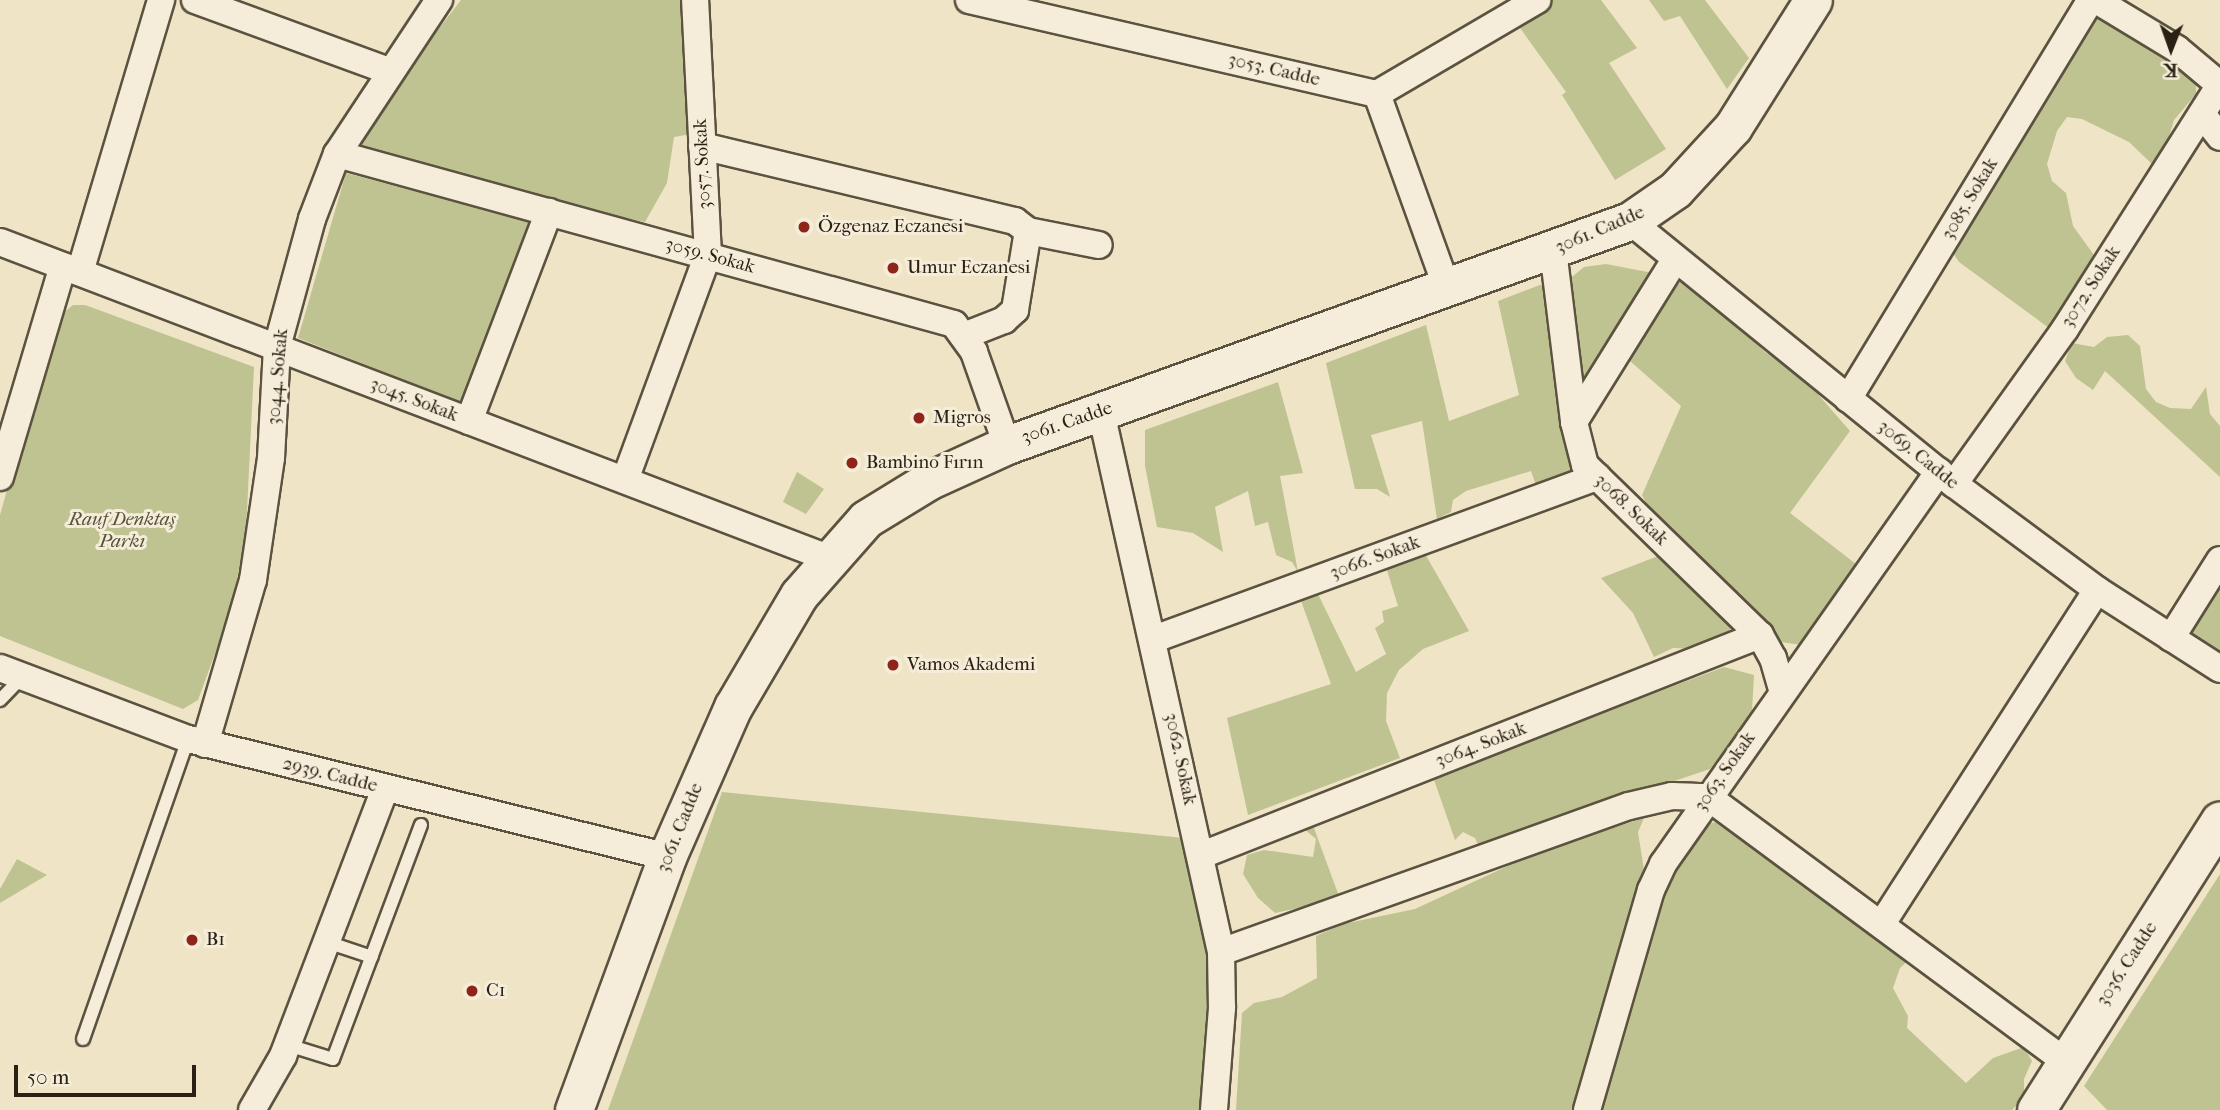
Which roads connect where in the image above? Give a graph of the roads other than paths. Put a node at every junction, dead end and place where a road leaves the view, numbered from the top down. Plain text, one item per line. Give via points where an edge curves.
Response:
1 (161, 0) edge
2 (195, 0) edge
3 (439, 0) edge
4 (695, 0) edge
5 (969, 0) edge
6 (1537, 0) edge
7 (1813, 0) edge
8 (2093, 0) edge
9 (390, 71) junction
10 (2220, 85) edge
11 (1377, 94) junction
12 (2202, 114) junction
13 (2220, 137) edge
14 (702, 146) junction
15 (337, 154) junction
16 (549, 212) junction
17 (1630, 221) junction
18 (1028, 231) junction
19 (0, 242) edge
20 (1098, 244) dead end
21 (1553, 250) junction
22 (708, 255) junction
23 (1675, 260) junction
24 (71, 269) junction
25 (1447, 288) junction
26 (966, 335) junction
27 (277, 348) junction
28 (1849, 399) junction
29 (1101, 412) junction
30 (469, 421) junction
31 (1574, 422) junction
32 (1007, 445) junction
33 (0, 477) edge
34 (1597, 477) junction
35 (1946, 477) junction
36 (625, 480) junction
37 (828, 558) junction
38 (2220, 560) edge
39 (2097, 590) junction
40 (1760, 635) junction
41 (2171, 638) junction
42 (1154, 639) junction
43 (2220, 669) edge
44 (11, 673) edge
45 (1782, 690) junction
46 (0, 700) edge
47 (197, 742) junction
48 (385, 789) junction
49 (1708, 797) junction
50 (2220, 820) edge
51 (422, 825) dead end
52 (1202, 855) junction
53 (667, 858) junction
54 (1883, 922) junction
55 (327, 942) junction
56 (1220, 952) junction
57 (372, 957) junction
58 (83, 1039) dead end
59 (288, 1045) junction
60 (2065, 1061) junction
61 (253, 1110) edge
62 (574, 1110) edge
63 (1214, 1110) edge
64 (1587, 1110) edge
65 (2036, 1110) edge

1 - 24 street
2 - 9 street
3 - 9 street, 3044. Sokak
4 - 14 street, 3057. Sokak
5 - 11 street, 3053. Cadde
6 - 11 street
7 - 17 street, 3061. Cadde via 1733,127 1675,190
8 - 10 street via 2177,49
8 - 28 street, 3085. Sokak
9 - 15 street, 3044. Sokak
10 - 12 street, 3072. Sokak
11 - 25 street
12 - 13 street
12 - 35 street, 3072. Sokak via 2065,328
14 - 18 street via 1015,221
14 - 22 street, 3057. Sokak
15 - 16 street, 3059. Sokak
15 - 27 street, 3044. Sokak via 309,228
16 - 22 street, 3059. Sokak
16 - 30 street
17 - 21 street, 3061. Cadde
17 - 23 street, 3069. Cadde
18 - 20 street
18 - 26 street via 1015,310 1004,320
19 - 24 street, 3045. Sokak
21 - 25 street, 3061. Cadde
21 - 31 street, 3068. Sokak
22 - 26 street, 3059. Sokak via 954,324
22 - 36 street, 3057. Sokak
23 - 28 street, 3069. Cadde
23 - 31 street
24 - 27 street, 3045. Sokak
24 - 33 street
25 - 29 street, 3061. Cadde
26 - 32 street
27 - 30 street, 3045. Sokak
27 - 47 street, 3044. Sokak via 271,458 257,555
28 - 35 street, 3069. Cadde
29 - 32 street, 3061. Cadde
29 - 42 street, 3062. Sokak
30 - 36 street, 3045. Sokak
31 - 34 street, 3068. Sokak via 1585,465
32 - 37 street, 3061. Cadde via 897,497 866,519
34 - 40 street, 3068. Sokak
34 - 42 street, 3066. Sokak
35 - 39 street, 3069. Cadde
35 - 45 street, 3063. Sokak
36 - 37 street, 3045. Sokak
37 - 53 street, 3061. Cadde via 754,667
38 - 41 street
39 - 41 street, 3069. Cadde
39 - 54 street
40 - 45 street, 3068. Sokak via 1773,658
40 - 52 street, 3064. Sokak
41 - 43 street, 3069. Cadde
42 - 52 street, 3062. Sokak
44 - 46 lane
44 - 47 street, 2939. Cadde
45 - 49 street, 3063. Sokak
47 - 48 street, 2939. Cadde
47 - 58 lane
48 - 53 street, 2939. Cadde
48 - 55 street
49 - 54 street
49 - 56 street via 1672,796 1629,806
49 - 64 street, 3063. Sokak via 1670,852 1651,890
50 - 60 street, 3036. Cadde
51 - 57 lane
52 - 56 street, 3062. Sokak
53 - 62 street, 3061. Cadde
54 - 60 street
55 - 57 lane
55 - 59 street
56 - 63 street, 3062. Sokak via 1223,999
57 - 59 lane via 333,1059
59 - 61 street
60 - 65 street, 3036. Cadde

